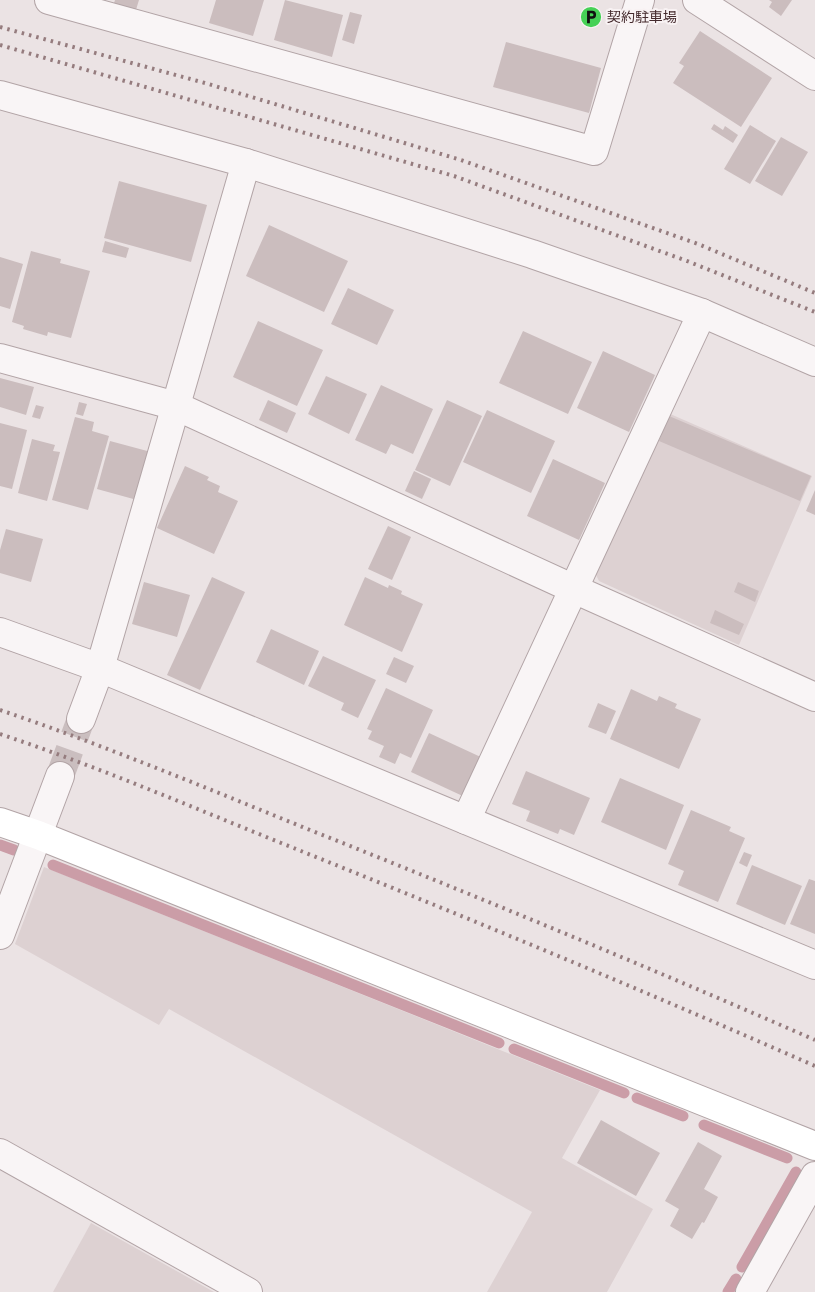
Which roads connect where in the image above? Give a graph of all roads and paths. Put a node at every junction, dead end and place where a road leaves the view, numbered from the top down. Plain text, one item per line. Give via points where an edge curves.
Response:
1 (49, 0) edge
2 (640, 0) edge
3 (697, 0) edge
4 (815, 76) edge
5 (0, 95) edge
6 (246, 163) junction
7 (702, 313) junction
8 (0, 358) edge
9 (815, 362) edge
10 (176, 406) junction
11 (574, 589) junction
12 (0, 632) edge
13 (100, 668) junction
14 (815, 697) edge
15 (81, 718) tunnel mouth
16 (60, 776) tunnel mouth
17 (466, 820) junction
18 (0, 822) edge
19 (38, 835) junction
20 (0, 935) edge
21 (815, 965) edge
22 (815, 1146) edge
23 (0, 1153) edge
24 (815, 1176) edge
25 (248, 1292) edge
26 (750, 1292) edge

1 - 2 street via 594,152
3 - 4 street
5 - 6 street
6 - 7 street via 532,254
6 - 10 street
7 - 9 street
7 - 11 street
8 - 10 street
10 - 11 street
10 - 13 street
11 - 14 street
11 - 17 street
12 - 13 street
13 - 15 street
13 - 17 street
16 - 19 street
17 - 21 street
18 - 19 street
19 - 20 street
19 - 22 street
23 - 25 street
24 - 26 street

